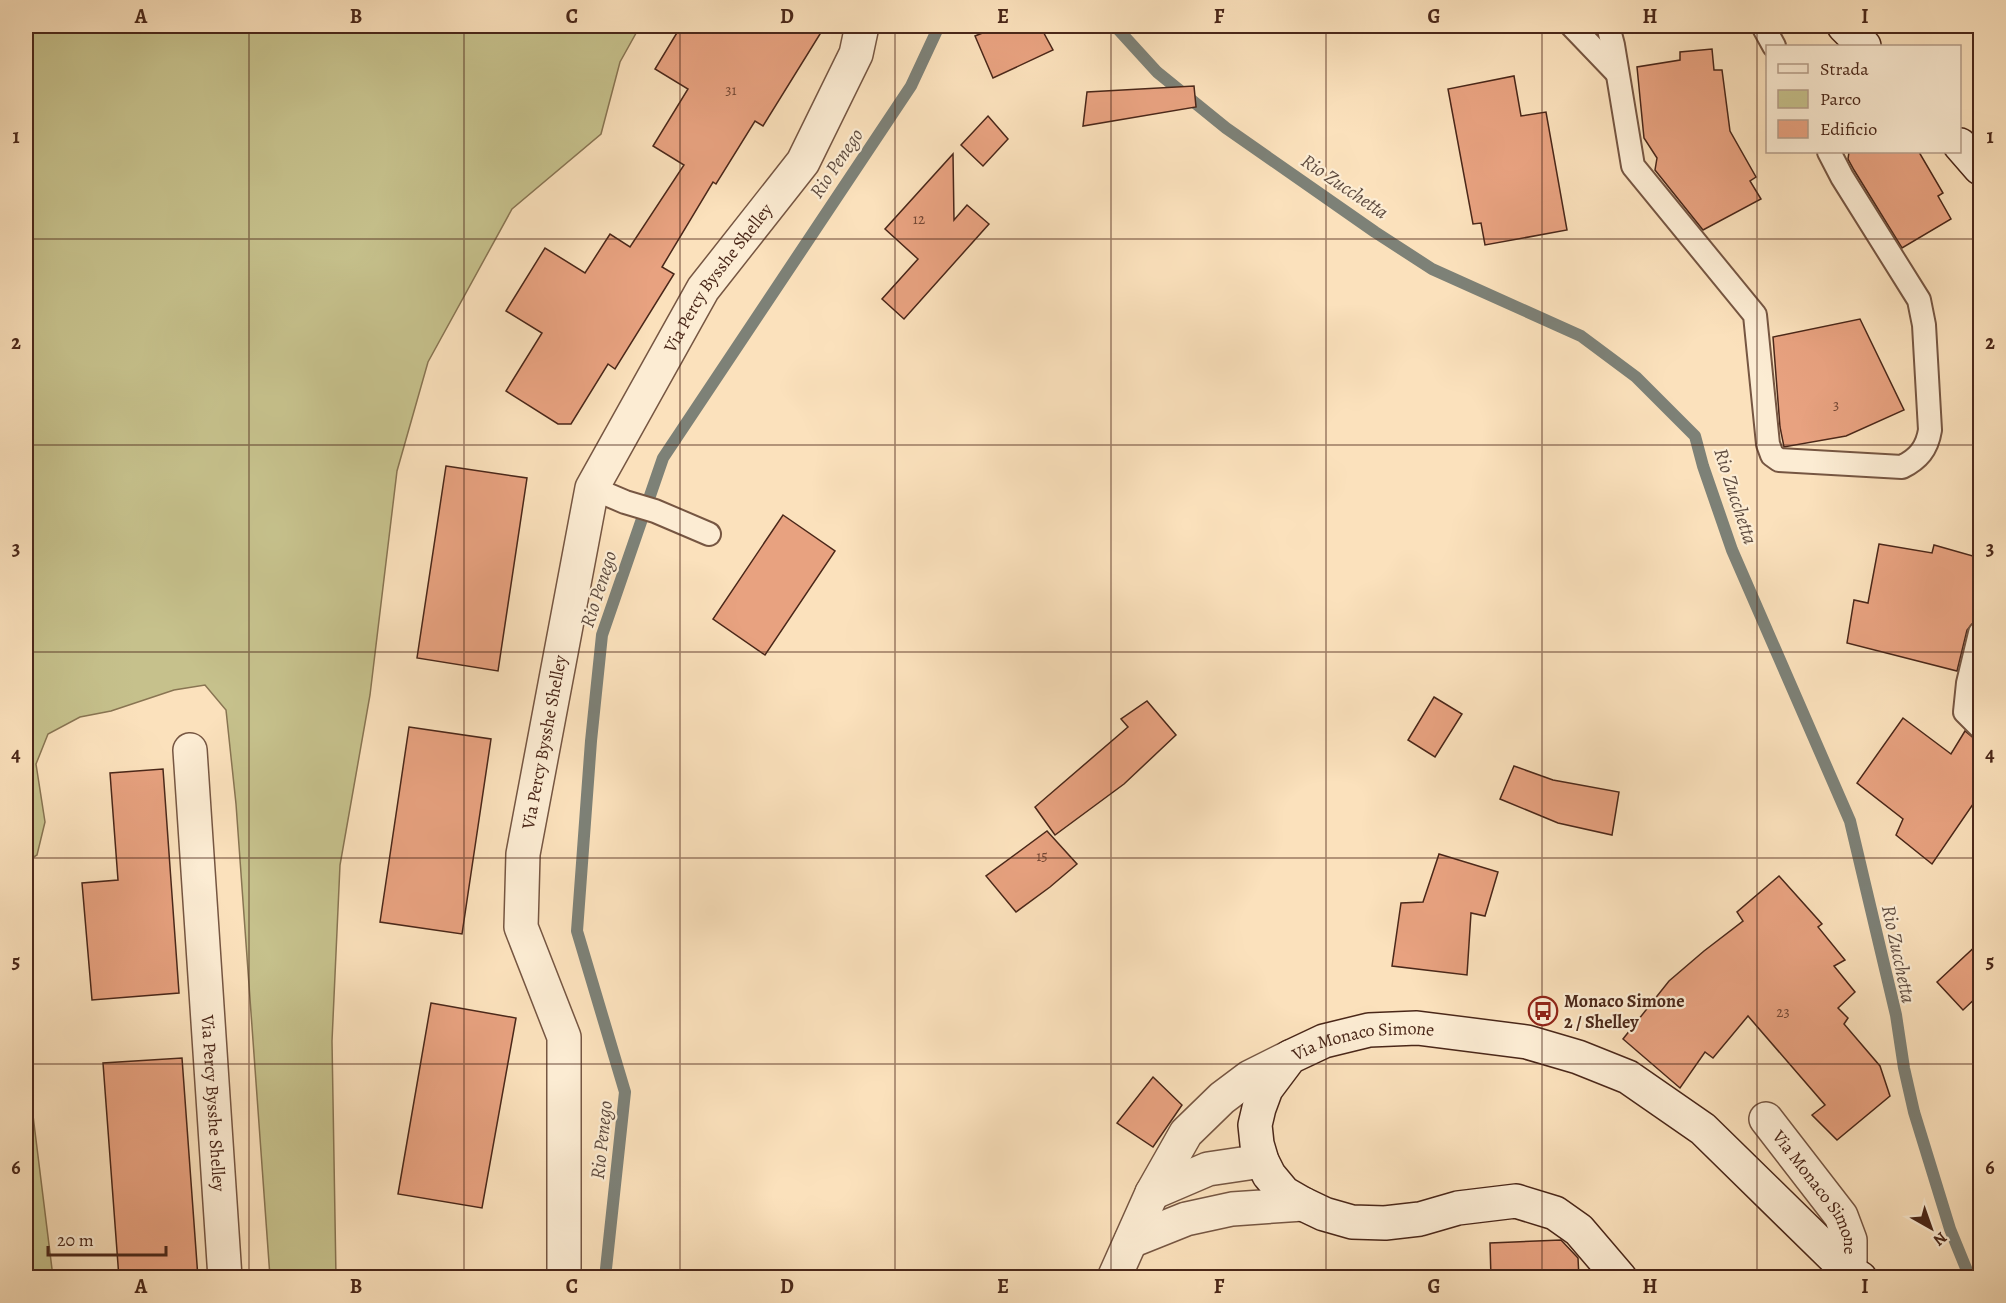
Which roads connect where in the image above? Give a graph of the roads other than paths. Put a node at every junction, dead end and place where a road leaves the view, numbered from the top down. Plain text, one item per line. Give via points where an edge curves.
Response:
1 (862, 26) edge
2 (1572, 26) edge
3 (1608, 26) edge
4 (1763, 26) edge
5 (1844, 26) edge
6 (1773, 45) edge
7 (1863, 45) edge
8 (1617, 73) junction
9 (1961, 147) edge
10 (1830, 153) edge
11 (1980, 168) edge
12 (592, 488) junction
13 (709, 534) dead end
14 (1980, 633) edge
15 (1980, 727) edge
16 (190, 750) dead end
17 (1290, 1057) junction
18 (1766, 1119) dead end
19 (1262, 1161) junction
20 (1152, 1193) junction
21 (1303, 1204) junction
22 (1131, 1241) junction
23 (1855, 1275) edge
24 (225, 1278) edge
25 (564, 1278) edge
26 (1114, 1278) edge
27 (1620, 1278) edge

1 - 12 street, Via Percy Bysshe Shelley via 856,54 803,162 703,289
2 - 8 lane
3 - 8 lane
4 - 6 lane
5 - 7 street
8 - 10 lane via 1633,166 1755,315 1772,455 1779,460 1902,467 1922,453 1929,440 1923,317 1919,300
9 - 11 street
12 - 13 lane
12 - 25 street, Via Percy Bysshe Shelley via 523,854 521,927 564,1037
14 - 15 lane via 1965,712
16 - 24 street, Via Percy Bysshe Shelley
17 - 19 street, Via Monaco Simone via 1266,1089 1259,1108 1255,1125
17 - 20 street via 1250,1077 1186,1133
17 - 23 street, Via Monaco Simone via 1324,1041 1369,1030 1417,1028 1527,1042 1578,1057 1628,1077 1703,1129
18 - 23 street, Via Monaco Simone via 1841,1216 1850,1240
19 - 20 street via 1208,1168
19 - 21 street, Via Monaco Simone via 1284,1193
20 - 22 street
21 - 22 street via 1232,1209 1186,1219
21 - 27 street, Via Monaco Simone via 1352,1222 1385,1223 1516,1201 1555,1213 1579,1230
22 - 26 street

